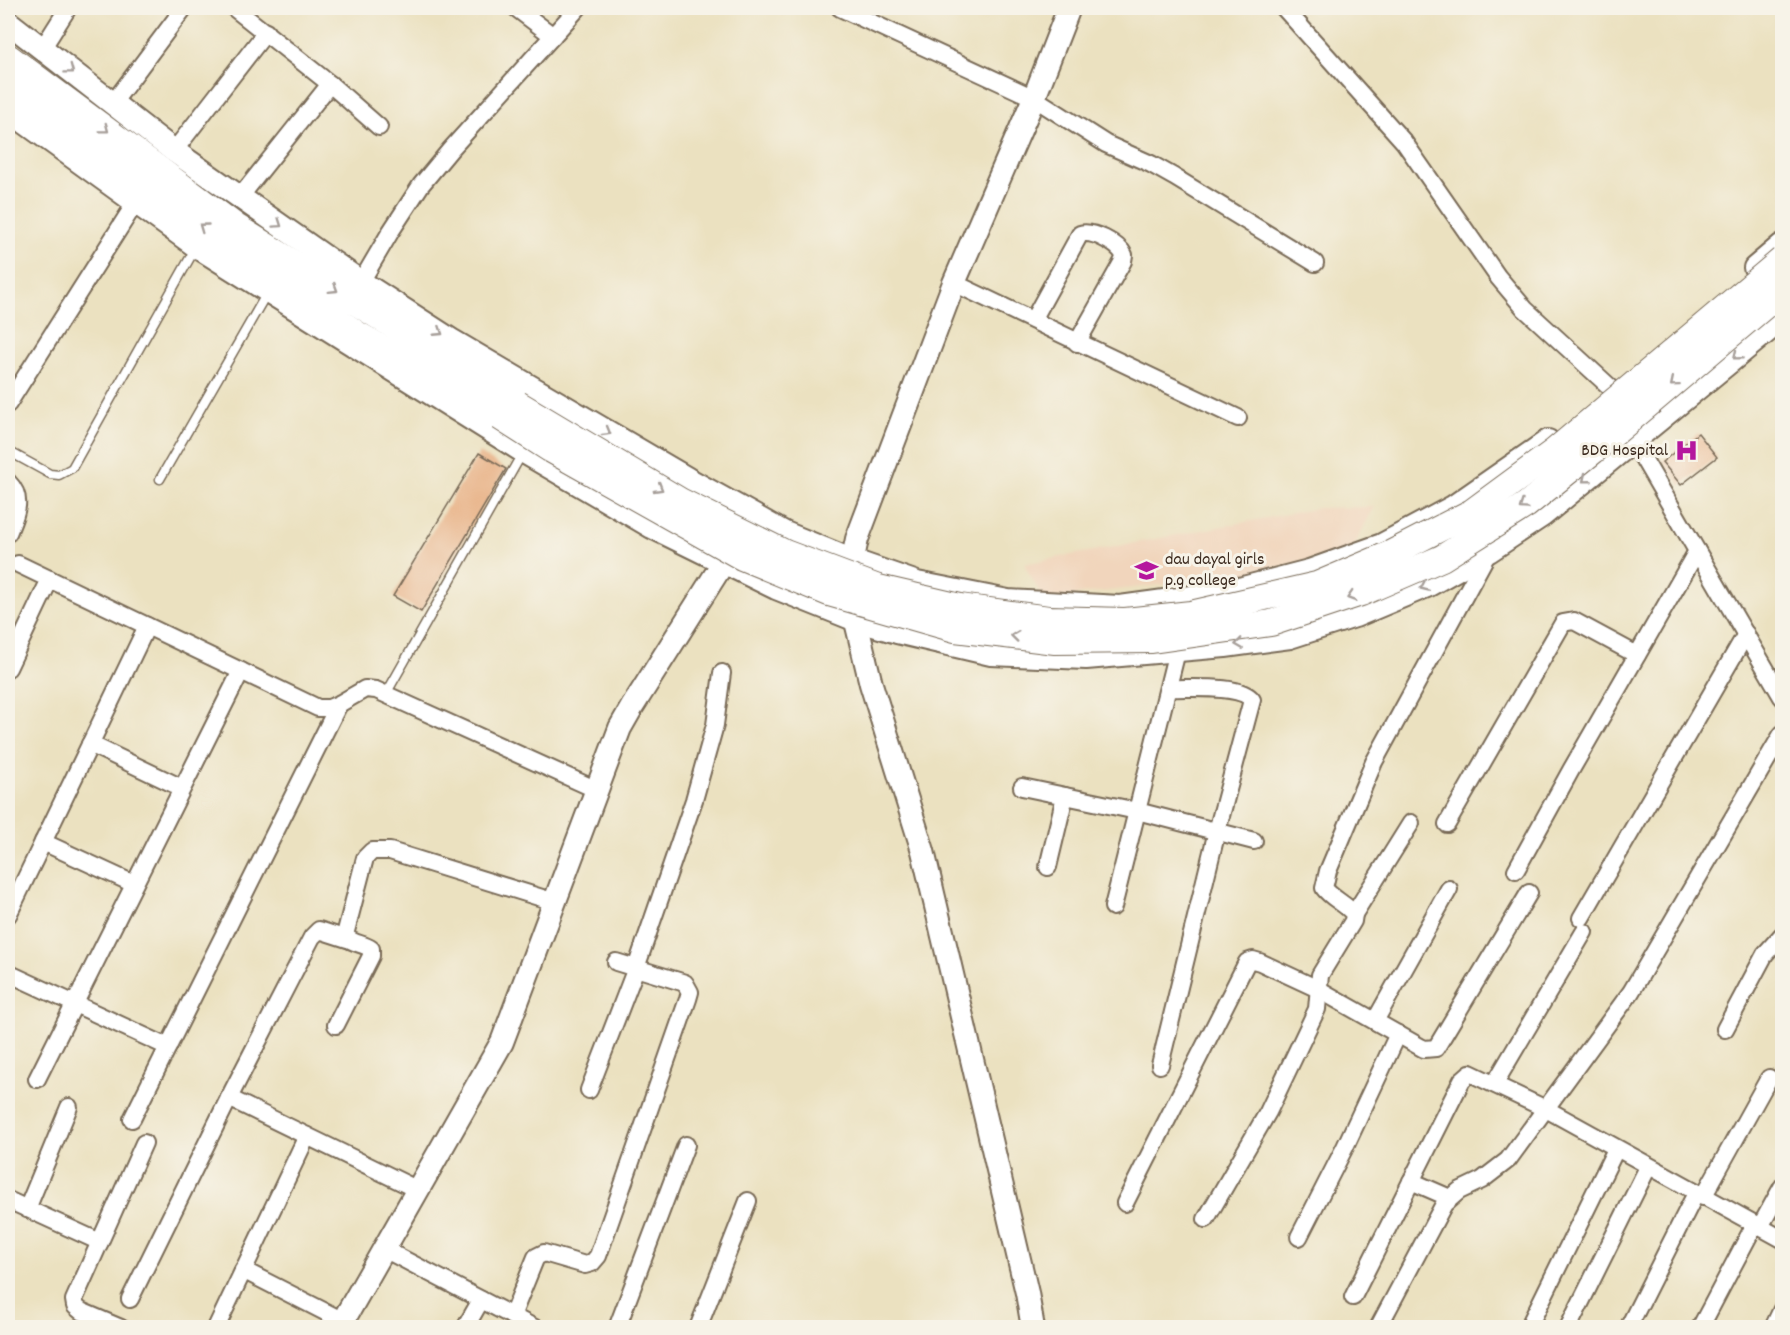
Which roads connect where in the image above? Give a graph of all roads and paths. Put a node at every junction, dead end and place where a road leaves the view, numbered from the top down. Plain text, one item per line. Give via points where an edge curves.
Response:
1 (68, 8) edge
2 (184, 8) edge
3 (234, 8) edge
4 (516, 8) edge
5 (578, 8) edge
6 (840, 8) edge
7 (1069, 8) edge
8 (1284, 8) edge
9 (8, 22) edge
10 (266, 32) junction
11 (553, 36) junction
12 (42, 49) junction
13 (8, 57) edge
14 (8, 83) edge
15 (330, 84) junction
16 (1034, 98) junction
17 (113, 103) junction
18 (8, 110) edge
19 (379, 127) dead end
20 (174, 151) junction
21 (240, 197) junction
22 (136, 202) junction
23 (1782, 245) edge
24 (196, 246) junction
25 (1782, 260) edge
26 (1315, 262) dead end
27 (360, 282) junction
28 (954, 283) junction
29 (268, 290) junction
30 (1782, 291) edge
31 (1782, 318) edge
32 (1032, 320) junction
33 (1077, 343) junction
34 (1611, 388) junction
35 (8, 404) edge
36 (509, 411) junction
37 (1238, 418) dead end
38 (1633, 441) junction
39 (8, 451) edge
40 (524, 452) junction
41 (160, 479) dead end
42 (8, 483) edge
43 (8, 533) edge
44 (1489, 551) junction
45 (1697, 551) junction
46 (851, 560) junction
47 (723, 563) junction
48 (18, 564) dead end
49 (50, 579) junction
50 (856, 620) junction
51 (147, 626) junction
52 (1746, 634) junction
53 (1177, 651) junction
54 (1637, 655) junction
55 (8, 668) edge
56 (241, 671) junction
57 (722, 673) dead end
58 (1169, 688) junction
59 (386, 694) junction
60 (1782, 698) edge
61 (339, 704) junction
62 (1782, 734) edge
63 (90, 744) junction
64 (1022, 787) dead end
65 (182, 788) junction
66 (597, 790) junction
67 (1065, 796) junction
68 (1137, 811) junction
69 (1411, 823) dead end
70 (1447, 824) dead end
71 (1217, 831) junction
72 (1254, 841) dead end
73 (43, 842) junction
74 (1048, 867) dead end
75 (1516, 870) dead end
76 (134, 884) junction
77 (1449, 889) dead end
78 (1529, 893) dead end
79 (555, 902) junction
80 (1113, 907) dead end
81 (1354, 914) junction
82 (8, 915) edge
83 (1782, 935) edge
84 (347, 939) junction
85 (616, 962) dead end
86 (636, 968) junction
87 (8, 973) edge
88 (1318, 989) junction
89 (74, 1003) junction
90 (1375, 1021) junction
91 (336, 1025) dead end
92 (1725, 1029) dead end
93 (1398, 1034) junction
94 (168, 1047) junction
95 (1160, 1065) dead end
96 (1769, 1078) dead end
97 (37, 1079) dead end
98 (1495, 1083) junction
99 (589, 1090) dead end
100 (229, 1098) junction
101 (69, 1107) dead end
102 (1546, 1109) junction
103 (132, 1119) dead end
104 (307, 1136) junction
105 (144, 1143) dead end
106 (687, 1145) dead end
107 (1616, 1149) junction
108 (1648, 1167) junction
109 (1411, 1181) junction
110 (1782, 1187) edge
111 (418, 1190) junction
112 (1700, 1195) junction
113 (1450, 1198) junction
114 (8, 1200) edge
115 (748, 1201) dead end
116 (1125, 1203) dead end
117 (27, 1209) junction
118 (1206, 1219) dead end
119 (1757, 1226) junction
120 (1299, 1237) dead end
121 (1782, 1239) edge
122 (99, 1242) junction
123 (384, 1249) junction
124 (243, 1270) junction
125 (1353, 1297) dead end
126 (130, 1299) dead end
127 (481, 1300) junction
128 (1782, 1308) edge
129 (512, 1316) junction
130 (341, 1324) edge
131 (121, 1328) edge
132 (216, 1328) edge
133 (465, 1328) edge
134 (535, 1328) edge
135 (617, 1328) edge
136 (698, 1328) edge
137 (1033, 1328) edge
138 (1378, 1328) edge
139 (1528, 1328) edge
140 (1568, 1328) edge
141 (1628, 1328) edge
142 (1700, 1328) edge
143 (1773, 1328) edge

1 - 12 street
2 - 17 street
3 - 10 street
4 - 11 street
5 - 11 street
6 - 16 street
7 - 16 main road
8 - 34 street via 1404,142 1498,277 1525,309
9 - 12 main road
10 - 15 street
10 - 20 street
11 - 27 street via 422,184
12 -> 17 main road
13 -> 36 main road via 236,227
36 -> 14 main road via 357,334
15 - 19 street
15 - 21 street
16 - 26 street via 1106,144 1151,164
16 - 28 main road
17 - 20 main road
18 - 22 main road
20 - 21 main road
21 -> 27 main road
22 - 24 main road
22 - 35 street
23 - 34 main road
24 - 29 main road
24 - 39 lane via 72,468 59,475 50,474
36 -> 25 main road, bridge via 785,553 878,588 960,607 1049,619 1125,621 1191,614 1317,585 1390,554 1472,512 1555,451
27 -> 46 main road via 688,479 786,533
28 - 32 street
28 - 46 main road
29 - 40 main road
29 - 41 lane
30 -> 36 main road, bridge via 1526,505 1442,558 1361,593 1271,623 1152,640 1055,640 955,628 829,593 742,557 550,449
31 -> 38 main road
32 - 33 street
32 - 33 street via 1080,234 1090,233 1117,245 1124,255 1123,261
33 - 37 street
34 - 46 main road via 1545,444 1453,507 1393,540 1309,572 1243,588 1120,607 1008,601 917,583
38 -> 44 main road via 1543,515
38 - 45 street
40 - 47 main road via 652,527
40 - 59 lane
42 - 43 street via 17,494 18,503
44 -> 53 main road via 1429,585 1355,616 1290,637
44 - 81 street via 1374,762 1324,879 1329,895
45 - 52 street
45 - 54 street
46 - 50 main road via 849,578
47 - 50 main road
47 - 66 main road via 632,707
48 - 49 street
49 - 51 street
49 - 55 street
50 - 53 main road via 991,654 1086,658
50 - 137 main road via 871,684 923,851
51 - 56 street
51 - 63 street
52 - 60 street
52 - 98 street
53 - 58 street
54 - 70 street via 1574,621 1563,623
54 - 75 street
56 - 61 street via 318,708
56 - 65 street
57 - 86 street via 715,725 694,800
58 - 68 street
58 - 71 street via 1238,690 1252,700
59 - 61 street via 365,689
59 - 66 street
61 - 94 street
62 - 102 street via 1632,992
63 - 65 street
63 - 73 street
64 - 67 street
65 - 76 street
66 - 79 main road
67 - 68 street
67 - 74 street
68 - 71 street
68 - 80 street
69 - 81 street
71 - 72 street
71 - 95 street
73 - 76 street
73 - 82 street
76 - 89 street
77 - 90 street
78 - 93 street via 1436,1048 1424,1048
79 - 84 street via 390,851 372,851 365,858 345,930
79 - 111 main road via 502,1042
81 - 88 street via 1320,975
83 - 92 street via 1765,954
84 - 91 street via 368,946 372,952
84 - 100 street via 324,930 312,937
85 - 86 street
86 - 99 street
86 - 129 street via 685,983 690,992 606,1235 592,1263 577,1264 544,1253 536,1257
87 - 89 street
88 - 90 street
88 - 116 street via 1260,962 1247,962
88 - 118 street via 1317,1009 1268,1112
89 - 94 street
89 - 97 street
90 - 93 street
93 - 120 street
94 - 103 street
96 - 112 street
98 - 102 street
98 - 109 street via 1470,1072 1466,1075
100 - 104 street
100 - 126 street
101 - 117 street
102 - 107 street
102 - 113 street via 1508,1160
104 - 111 street
104 - 124 street
105 - 122 street
106 - 135 street
107 - 108 street
107 - 139 street
108 - 112 street
108 - 140 street
109 - 113 street
109 - 125 street
110 - 119 street
111 - 123 main road
112 - 119 street
112 - 141 street
113 - 138 street
114 - 117 street
115 - 136 street
117 - 122 street
119 - 121 street
119 - 142 street
122 - 131 street via 74,1300 75,1306
123 - 127 street
123 - 130 main road
124 - 130 street
124 - 132 street
127 - 129 street
127 - 133 street
128 - 143 street
129 - 134 street

